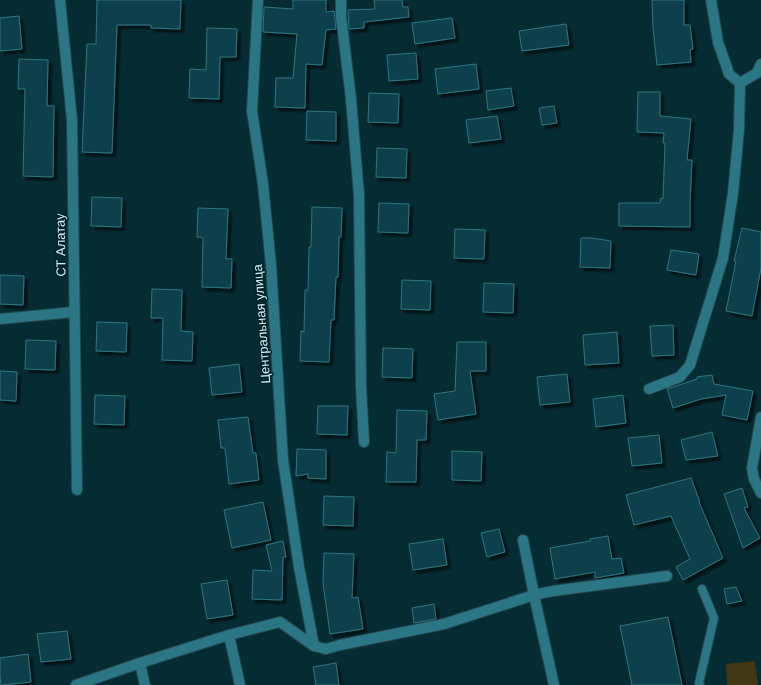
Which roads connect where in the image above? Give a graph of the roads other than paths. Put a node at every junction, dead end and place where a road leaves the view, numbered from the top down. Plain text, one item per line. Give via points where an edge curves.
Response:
1 (60, 0) edge
2 (258, 0) edge
3 (341, 0) edge
4 (711, 0) edge
5 (761, 64) edge
6 (740, 83) junction
7 (74, 312) junction
8 (0, 319) edge
9 (648, 389) dead end
10 (761, 417) edge
11 (364, 442) dead end
12 (77, 490) dead end
13 (761, 493) edge
14 (523, 540) dead end
15 (667, 576) dead end
16 (702, 589) dead end
17 (534, 595) junction
18 (229, 635) junction
19 (314, 646) junction
20 (140, 662) junction
21 (76, 685) edge
22 (145, 685) edge
23 (240, 685) edge
24 (554, 685) edge
25 (700, 685) edge

1 - 7 street, СТ Алатау via 72,120
2 - 19 street, Центральная улица via 252,111 271,265 283,460
3 - 11 street via 340,16 351,99 359,195
4 - 6 street via 718,42 729,74
5 - 6 street via 757,73
6 - 9 street via 733,193 721,266 690,365 680,377
7 - 8 street
7 - 12 street, СТ Алатау
10 - 13 street via 752,468
14 - 17 street
15 - 17 street
16 - 25 lane via 714,618
17 - 19 street via 444,624 326,649
17 - 24 street
18 - 19 street via 280,622
18 - 20 street
18 - 23 street
20 - 21 street
20 - 22 street

